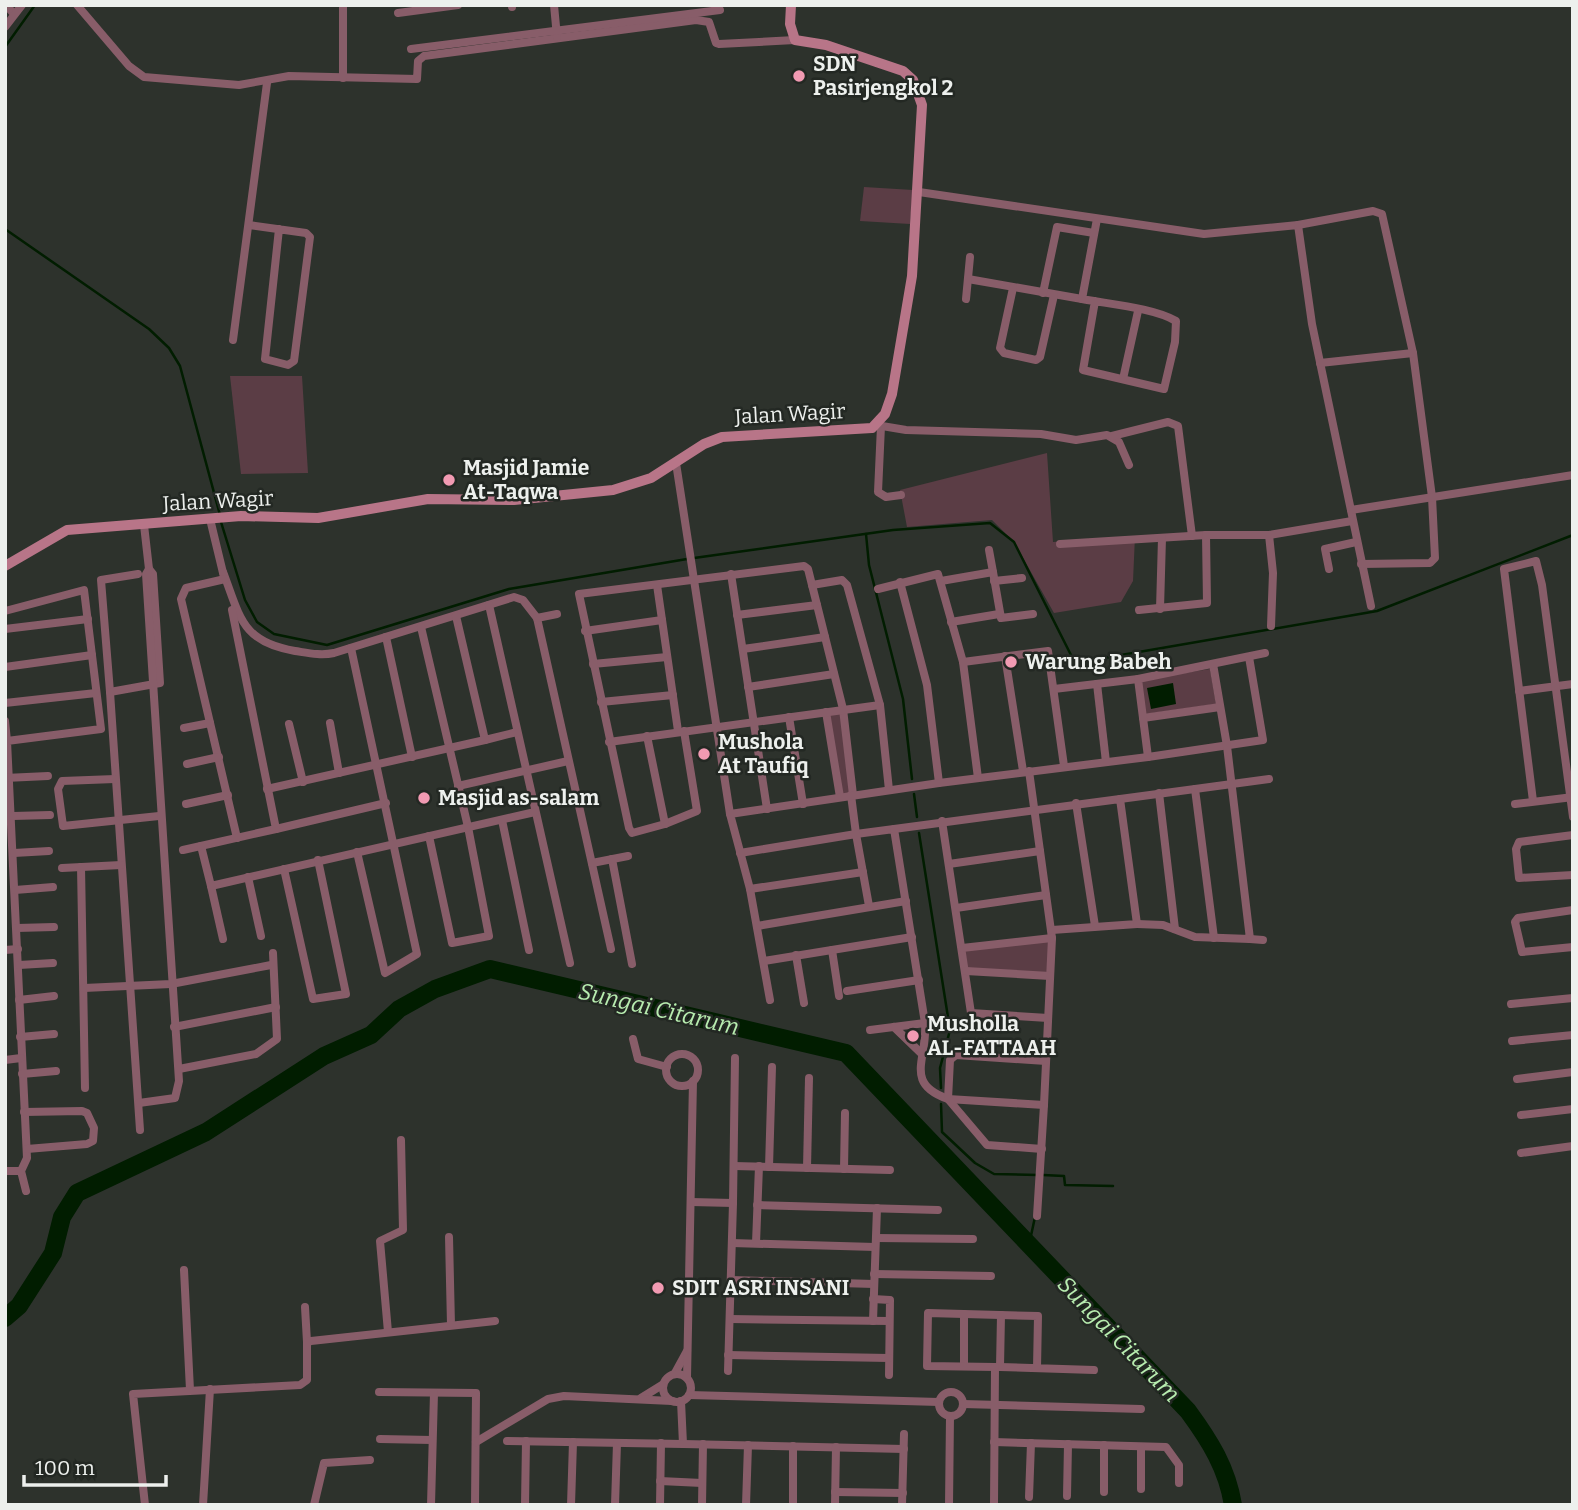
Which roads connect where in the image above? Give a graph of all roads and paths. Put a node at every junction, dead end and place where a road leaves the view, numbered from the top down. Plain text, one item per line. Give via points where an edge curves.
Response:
1 (6, 5) edge
2 (22, 5) edge
3 (77, 5) edge
4 (343, 5) edge
5 (458, 5) edge
6 (554, 5) edge
7 (791, 5) edge
8 (720, 10) dead end
9 (398, 13) dead end
10 (14, 14) junction
11 (5, 27) edge
12 (557, 36) junction
13 (795, 40) junction
14 (411, 49) dead end
15 (343, 78) junction
16 (267, 83) junction
17 (919, 192) junction
18 (1097, 219) junction
19 (249, 225) junction
20 (1298, 225) junction
21 (279, 229) junction
22 (1094, 233) junction
23 (970, 257) dead end
24 (968, 279) junction
25 (1013, 288) junction
26 (1043, 293) junction
27 (1054, 295) junction
28 (966, 299) dead end
29 (1082, 299) junction
30 (1095, 301) junction
31 (1139, 311) junction
32 (233, 340) dead end
33 (1413, 353) junction
34 (1320, 363) junction
35 (1123, 379) junction
36 (878, 425) junction
37 (1112, 436) junction
38 (676, 463) junction
39 (1129, 465) dead end
40 (1573, 475) edge
41 (901, 495) dead end
42 (1432, 497) junction
43 (1351, 510) junction
44 (212, 519) junction
45 (1352, 521) junction
46 (144, 525) junction
47 (1206, 535) junction
48 (1269, 535) junction
49 (1192, 536) junction
50 (1162, 538) junction
51 (1356, 542) junction
52 (1060, 544) dead end
53 (989, 550) dead end
54 (1361, 564) junction
55 (5, 566) edge
56 (1329, 569) dead end
57 (993, 572) junction
58 (138, 574) dead end
59 (731, 574) junction
60 (224, 575) junction
61 (695, 578) junction
62 (1022, 578) dead end
63 (994, 581) junction
64 (900, 582) junction
65 (941, 582) junction
66 (657, 585) junction
67 (812, 585) junction
68 (878, 589) dead end
69 (489, 605) junction
70 (817, 605) junction
71 (1371, 606) dead end
72 (1160, 609) junction
73 (1139, 610) dead end
74 (5, 611) edge
75 (557, 614) dead end
76 (999, 614) junction
77 (1033, 614) dead end
78 (737, 615) junction
79 (456, 616) junction
80 (537, 618) junction
81 (88, 619) junction
82 (662, 620) junction
83 (951, 622) junction
84 (1271, 626) dead end
85 (421, 627) junction
86 (5, 629) edge
87 (585, 631) junction
88 (386, 637) junction
89 (825, 637) junction
90 (351, 648) junction
91 (743, 649) junction
92 (1265, 653) dead end
93 (92, 655) junction
94 (1005, 656) junction
95 (667, 657) junction
96 (1249, 657) junction
97 (962, 662) junction
98 (593, 664) junction
99 (1213, 664) junction
100 (5, 667) edge
101 (834, 674) junction
102 (1139, 679) junction
103 (1097, 684) junction
104 (1573, 684) edge
105 (153, 687) junction
106 (748, 687) junction
107 (1555, 687) junction
108 (1054, 690) junction
109 (1519, 691) junction
110 (110, 692) junction
111 (96, 693) junction
112 (673, 695) junction
113 (601, 702) junction
114 (5, 703) edge
115 (880, 705) junction
116 (1220, 707) junction
117 (843, 709) junction
118 (826, 712) junction
119 (789, 717) junction
120 (1143, 718) junction
121 (5, 721) edge
122 (754, 722) junction
123 (211, 723) junction
124 (330, 723) dead end
125 (289, 724) dead end
126 (715, 726) junction
127 (184, 728) dead end
128 (681, 731) junction
129 (517, 732) junction
130 (647, 736) junction
131 (485, 740) junction
132 (8, 741) junction
133 (610, 742) junction
134 (1227, 746) junction
135 (449, 749) junction
136 (219, 757) junction
137 (412, 757) junction
138 (1148, 757) junction
139 (568, 761) junction
140 (1106, 762) junction
141 (187, 764) dead end
142 (378, 765) junction
143 (1065, 766) junction
144 (526, 771) junction
145 (1026, 771) junction
146 (339, 773) junction
147 (48, 776) dead end
148 (8, 778) edge
149 (978, 778) junction
150 (115, 779) junction
151 (1269, 779) dead end
152 (303, 782) junction
153 (939, 783) junction
154 (1232, 784) junction
155 (458, 786) junction
156 (267, 789) junction
157 (1195, 789) junction
158 (888, 790) junction
159 (1159, 793) junction
160 (228, 795) junction
161 (852, 795) junction
162 (840, 797) junction
163 (1571, 797) edge
164 (1120, 799) junction
165 (1533, 802) junction
166 (386, 803) junction
167 (1076, 803) junction
168 (186, 804) dead end
169 (803, 804) junction
170 (1516, 804) dead end
171 (767, 809) junction
172 (1035, 809) junction
173 (535, 812) junction
174 (730, 814) junction
175 (50, 815) dead end
176 (13, 816) junction
177 (159, 816) junction
178 (1573, 817) edge
179 (502, 820) junction
180 (118, 821) junction
181 (942, 821) junction
182 (665, 824) junction
183 (468, 827) junction
184 (276, 829) junction
185 (894, 829) junction
186 (856, 834) junction
187 (1573, 835) edge
188 (429, 836) junction
189 (237, 838) junction
190 (395, 843) junction
191 (201, 846) junction
192 (183, 850) dead end
193 (49, 851) dead end
194 (1041, 851) junction
195 (357, 852) junction
196 (14, 853) junction
197 (740, 853) junction
198 (628, 856) dead end
199 (612, 859) junction
200 (318, 860) junction
201 (592, 863) junction
202 (10, 864) edge
203 (121, 864) junction
204 (949, 864) junction
205 (81, 867) junction
206 (62, 868) dead end
207 (284, 869) junction
208 (863, 872) junction
209 (1573, 875) edge
210 (248, 877) junction
211 (211, 886) junction
212 (53, 887) dead end
213 (750, 888) junction
214 (15, 890) junction
215 (1046, 895) junction
216 (906, 901) junction
217 (869, 906) junction
218 (956, 908) junction
219 (1573, 910) edge
220 (1137, 924) junction
221 (757, 926) junction
222 (1095, 926) junction
223 (17, 928) junction
224 (54, 928) dead end
225 (1175, 929) junction
226 (1052, 934) junction
227 (261, 936) dead end
228 (912, 937) junction
229 (1214, 938) junction
230 (223, 939) dead end
231 (1250, 939) junction
232 (1263, 940) dead end
233 (1573, 947) edge
234 (962, 948) junction
235 (18, 949) junction
236 (611, 949) dead end
237 (5, 950) edge
238 (529, 950) dead end
239 (832, 950) junction
240 (273, 953) dead end
241 (796, 955) junction
242 (764, 961) junction
243 (53, 963) dead end
244 (570, 963) dead end
245 (632, 964) dead end
246 (19, 965) junction
247 (271, 965) junction
248 (966, 971) junction
249 (1050, 976) junction
250 (919, 980) junction
251 (171, 984) junction
252 (129, 986) junction
253 (84, 988) junction
254 (54, 996) dead end
255 (1573, 998) edge
256 (19, 1000) junction
257 (770, 1000) dead end
258 (804, 1003) dead end
259 (1511, 1004) dead end
260 (275, 1007) junction
261 (1048, 1018) junction
262 (925, 1023) junction
263 (174, 1027) junction
264 (894, 1027) junction
265 (870, 1030) dead end
266 (54, 1034) dead end
267 (1573, 1035) edge
268 (20, 1037) junction
269 (633, 1039) dead end
270 (1512, 1041) dead end
271 (923, 1055) junction
272 (21, 1058) junction
273 (735, 1058) dead end
274 (5, 1060) edge
275 (1046, 1061) junction
276 (667, 1067) junction
277 (772, 1067) dead end
278 (179, 1069) junction
279 (56, 1070) dead end
280 (1573, 1072) edge
281 (22, 1074) junction
282 (809, 1078) dead end
283 (1517, 1079) dead end
284 (693, 1081) junction
285 (85, 1088) dead end
286 (948, 1098) junction
287 (139, 1103) junction
288 (1044, 1105) junction
289 (1573, 1109) edge
290 (24, 1112) junction
291 (845, 1114) dead end
292 (1521, 1115) dead end
293 (140, 1130) dead end
294 (401, 1140) dead end
295 (1573, 1146) edge
296 (27, 1149) junction
297 (1042, 1149) junction
298 (1521, 1153) dead end
299 (734, 1166) junction
300 (759, 1166) junction
301 (769, 1167) junction
302 (807, 1168) junction
303 (844, 1169) junction
304 (890, 1170) dead end
305 (5, 1171) edge
306 (21, 1171) junction
307 (26, 1192) dead end
308 (691, 1202) junction
309 (733, 1203) junction
310 (757, 1205) junction
311 (877, 1208) junction
312 (938, 1210) dead end
313 (1037, 1216) dead end
314 (449, 1237) dead end
315 (973, 1239) dead end
316 (732, 1242) junction
317 (875, 1242) junction
318 (756, 1243) junction
319 (184, 1270) dead end
320 (874, 1274) junction
321 (991, 1276) dead end
322 (731, 1280) junction
323 (874, 1284) junction
324 (873, 1299) junction
325 (305, 1307) dead end
326 (964, 1314) junction
327 (1001, 1315) junction
328 (730, 1319) junction
329 (495, 1321) dead end
330 (873, 1321) junction
331 (889, 1321) junction
332 (451, 1325) junction
333 (388, 1332) junction
334 (307, 1342) junction
335 (688, 1350) junction
336 (729, 1355) junction
337 (889, 1358) junction
338 (964, 1367) junction
339 (998, 1367) junction
340 (1037, 1368) junction
341 (1094, 1370) dead end
342 (728, 1371) dead end
343 (675, 1373) junction
344 (888, 1375) dead end
345 (687, 1378) junction
346 (662, 1385) junction
347 (190, 1390) junction
348 (210, 1390) junction
349 (379, 1392) dead end
350 (434, 1393) junction
351 (689, 1395) junction
352 (640, 1399) junction
353 (671, 1401) junction
354 (681, 1401) junction
355 (939, 1402) junction
356 (963, 1404) junction
357 (995, 1405) junction
358 (1141, 1409) dead end
359 (950, 1416) junction
360 (904, 1434) dead end
361 (380, 1439) dead end
362 (432, 1440) junction
363 (507, 1441) dead end
364 (526, 1441) junction
365 (476, 1442) junction
366 (573, 1442) junction
367 (995, 1442) junction
368 (617, 1443) junction
369 (661, 1443) junction
370 (1031, 1443) junction
371 (683, 1444) junction
372 (703, 1444) junction
373 (1068, 1444) junction
374 (748, 1445) junction
375 (793, 1446) junction
376 (1104, 1446) junction
377 (836, 1447) junction
378 (1141, 1447) junction
379 (904, 1449) junction
380 (370, 1460) dead end
381 (660, 1481) junction
382 (702, 1483) junction
383 (1179, 1483) dead end
384 (1141, 1489) dead end
385 (835, 1492) junction
386 (1104, 1492) dead end
387 (902, 1493) junction
388 (1067, 1496) dead end
389 (1030, 1497) dead end
390 (994, 1503) edge
391 (145, 1505) edge
392 (203, 1505) edge
393 (314, 1505) edge
394 (430, 1505) edge
395 (475, 1505) edge
396 (525, 1505) edge
397 (571, 1505) edge
398 (615, 1505) edge
399 (660, 1505) edge
400 (702, 1505) edge
401 (746, 1505) edge
402 (793, 1505) edge
403 (835, 1505) edge
404 (902, 1505) edge
405 (949, 1505) edge

1 - 10 street
2 - 10 street
3 - 16 street via 128,66 144,77 239,86
4 - 15 street
5 - 9 street
6 - 12 street
7 - 13 street
8 - 12 street
10 - 11 street
12 - 13 street via 705,20 719,44
12 - 14 street
12 - 15 street via 424,56 418,61 417,79
13 - 17 street, Jalan Wagir via 826,45 903,71 913,80 922,105
15 - 16 street via 289,76
16 - 19 street
17 - 18 street
17 - 36 street, Jalan Wagir via 904,340 892,394
18 - 20 street via 1205,234
18 - 22 street
19 - 21 street
19 - 32 street
20 - 33 street via 1373,211 1382,214
20 - 34 street
21 - 21 street via 310,237 291,365 265,359
22 - 26 street via 1057,227
22 - 29 street
23 - 24 street
24 - 25 street
24 - 28 street
25 - 26 street
25 - 27 street via 1000,348 1032,360 1040,357
26 - 27 street
27 - 29 street
29 - 30 street
30 - 31 street
30 - 35 street via 1083,370
31 - 35 street
31 - 35 street via 1173,319 1178,327 1164,389
33 - 34 street
33 - 42 street
34 - 43 street
36 - 37 street via 1076,440
36 - 38 street, Jalan Wagir via 867,430 722,437
36 - 41 street via 878,492 886,498
37 - 39 street
37 - 49 street via 1168,422 1178,426
38 - 44 street, Jalan Wagir via 633,486 589,493 514,500 428,499 318,518
38 - 61 street
40 - 42 street
42 - 43 street
42 - 54 street via 1435,561
43 - 45 street
44 - 46 street, Jalan Wagir
44 - 60 street
45 - 48 street
45 - 51 street
46 - 55 street, Jalan Wagir via 66,530
46 - 105 street
47 - 48 street
47 - 49 street
47 - 72 street via 1208,601
48 - 84 street
49 - 50 street
50 - 52 street
50 - 72 street
51 - 54 street
51 - 56 street via 1325,549
53 - 57 street
54 - 71 street
57 - 63 street
57 - 65 street
58 - 110 street via 101,580
59 - 61 street
59 - 67 street via 804,566
59 - 78 street
60 - 90 street via 236,612 260,639 281,649 317,654
60 - 123 street via 181,594
60 - 156 street
61 - 66 street
61 - 126 street
62 - 63 street
63 - 76 street
64 - 65 street via 934,573
64 - 68 street
64 - 153 street via 927,685
65 - 83 street
66 - 82 street
66 - 87 street via 579,594
67 - 70 street
67 - 115 street via 842,580 847,584
69 - 79 street
69 - 80 street via 519,598
69 - 129 street
70 - 78 street
70 - 89 street
72 - 73 street
74 - 81 street via 84,590
75 - 80 street
76 - 77 street via 1001,618
76 - 83 street
78 - 91 street
79 - 85 street
79 - 131 street
80 - 139 street
81 - 86 street
81 - 93 street
82 - 87 street
82 - 95 street
83 - 97 street
85 - 88 street
85 - 135 street
87 - 98 street
88 - 90 street
88 - 137 street
89 - 91 street
89 - 101 street
90 - 142 street
91 - 106 street
92 - 96 street
93 - 100 street
93 - 111 street
94 - 97 street
94 - 108 street via 1048,651
94 - 145 street
95 - 98 street
95 - 112 street
96 - 99 street
96 - 134 street via 1263,740
97 - 149 street
98 - 113 street
99 - 102 street
99 - 116 street
101 - 106 street
101 - 117 street
102 - 103 street
102 - 120 street
103 - 108 street
103 - 140 street
104 - 107 street
105 - 110 street
105 - 177 street
106 - 122 street
107 - 109 street
107 - 109 street via 1542,585 1534,562 1504,569
107 - 163 street
108 - 143 street
109 - 165 street
110 - 150 street
111 - 114 street
111 - 132 street via 101,729
112 - 113 street
112 - 128 street
113 - 133 street
115 - 117 street
115 - 158 street
116 - 120 street
116 - 134 street
117 - 118 street
117 - 161 street
118 - 119 street
118 - 162 street
119 - 122 street
119 - 169 street
120 - 138 street
121 - 132 street
122 - 126 street
122 - 171 street
123 - 127 street
123 - 136 street
124 - 146 street
125 - 152 street
126 - 128 street
126 - 174 street
128 - 130 street
128 - 182 street via 697,811
129 - 131 street
129 - 144 street
130 - 133 street
130 - 182 street
131 - 135 street
132 - 148 street
133 - 182 street via 632,833
134 - 138 street
134 - 154 street
135 - 137 street
135 - 155 street
136 - 141 street
136 - 160 street
137 - 142 street
138 - 140 street
139 - 144 street
139 - 201 street
140 - 143 street
142 - 146 street
142 - 166 street
143 - 145 street
144 - 155 street
144 - 173 street
145 - 149 street
145 - 172 street
146 - 152 street
147 - 148 street
148 - 176 street
149 - 153 street
150 - 180 street
150 - 180 street via 62,782 58,789 65,826
151 - 154 street
152 - 156 street
153 - 158 street
154 - 157 street
154 - 231 street
155 - 183 street
156 - 184 street
157 - 159 street
157 - 229 street
158 - 161 street
159 - 164 street
159 - 225 street
160 - 168 street
160 - 189 street
161 - 162 street
161 - 186 street
162 - 169 street
163 - 165 street
163 - 178 street
164 - 167 street
164 - 220 street
165 - 170 street
166 - 184 street
166 - 190 street
167 - 172 street
167 - 222 street
169 - 171 street
171 - 174 street
172 - 181 street
172 - 194 street
173 - 179 street
173 - 244 street
174 - 197 street
175 - 176 street
176 - 196 street
177 - 180 street
177 - 251 street
179 - 183 street
179 - 238 street
180 - 203 street
181 - 185 street
181 - 204 street
183 - 188 street
183 - 188 street via 489,936 452,943
184 - 189 street
185 - 186 street
185 - 216 street
186 - 197 street
186 - 208 street
187 - 209 street via 1519,842 1516,849 1519,878
188 - 190 street
189 - 191 street
190 - 195 street
190 - 195 street via 417,954 385,973
191 - 192 street
191 - 211 street
193 - 196 street
194 - 204 street
194 - 215 street
195 - 200 street
196 - 202 street
197 - 213 street
198 - 199 street
199 - 201 street
199 - 245 street
200 - 207 street
200 - 207 street via 346,994 313,999
201 - 236 street
202 - 214 street
203 - 205 street
203 - 252 street
204 - 218 street
205 - 206 street
205 - 253 street
207 - 210 street
208 - 213 street
208 - 217 street
210 - 211 street
210 - 227 street
211 - 230 street
212 - 214 street
213 - 221 street
214 - 223 street
215 - 218 street
215 - 226 street
216 - 217 street
216 - 228 street
217 - 221 street
218 - 234 street
219 - 233 street via 1515,922 1522,952
220 - 222 street
220 - 225 street
221 - 242 street
222 - 226 street
223 - 224 street
223 - 235 street
225 - 229 street
226 - 234 street
226 - 249 street
228 - 239 street
228 - 250 street
229 - 231 street
231 - 232 street
234 - 248 street
235 - 237 street
235 - 246 street
239 - 241 street
239 - 250 street via 843,994
240 - 247 street
241 - 242 street
241 - 258 street
242 - 257 street
243 - 246 street
246 - 256 street
247 - 251 street
247 - 260 street
248 - 249 street
248 - 261 street via 971,1013
249 - 261 street
250 - 262 street
251 - 252 street
251 - 263 street
252 - 253 street
252 - 287 street
253 - 285 street
254 - 256 street
255 - 259 street
256 - 268 street
260 - 263 street
260 - 278 street via 278,1037 261,1052
261 - 275 street
262 - 264 street
262 - 271 street
263 - 278 street
264 - 265 street
264 - 271 street
266 - 268 street
267 - 270 street
268 - 272 street
269 - 276 street via 638,1059
271 - 286 street via 920,1081
272 - 274 street
272 - 281 street
273 - 299 street
275 - 286 street via 956,1055 949,1063
275 - 288 street
276 - 284 street via 675,1084 685,1086
276 - 284 street via 672,1058 687,1055 697,1066
277 - 301 street
278 - 287 street via 175,1098
279 - 281 street
280 - 283 street
281 - 290 street
282 - 302 street
284 - 308 street
286 - 288 street
286 - 297 street via 987,1145
287 - 293 street
288 - 297 street
289 - 292 street
290 - 296 street
290 - 296 street via 82,1111 94,1128 93,1141 87,1144
291 - 303 street
294 - 333 street via 403,1230 380,1241
295 - 298 street
296 - 306 street via 27,1163
297 - 313 street
299 - 300 street
299 - 309 street
300 - 301 street
300 - 310 street
301 - 302 street
302 - 303 street
303 - 304 street
305 - 306 street
306 - 307 street
308 - 309 street
308 - 335 street
309 - 316 street
310 - 311 street
310 - 318 street
311 - 312 street
311 - 317 street
314 - 332 street
315 - 317 street
316 - 318 street
316 - 322 street
317 - 318 street
317 - 320 street
319 - 347 street
320 - 321 street
320 - 323 street
322 - 323 street
322 - 328 street
323 - 324 street
324 - 330 street
324 - 331 street via 890,1300
325 - 334 street
326 - 327 street
326 - 338 street
326 - 338 street via 928,1313 927,1366
327 - 339 street
327 - 340 street via 1038,1316
328 - 330 street
328 - 336 street
329 - 332 street
330 - 331 street
331 - 337 street
332 - 333 street
333 - 334 street
334 - 348 street via 304,1384
335 - 343 street
335 - 345 street
336 - 337 street
336 - 342 street
337 - 344 street
338 - 339 street
339 - 340 street
339 - 357 street
340 - 341 street
343 - 345 street
343 - 346 street
345 - 351 street
346 - 352 street
346 - 353 street
347 - 348 street
347 - 391 street via 132,1395
348 - 392 street
349 - 350 street
350 - 362 street
350 - 365 street via 476,1392
351 - 354 street
351 - 355 street
352 - 353 street
352 - 365 street via 548,1399
353 - 354 street
354 - 371 street
355 - 356 street via 953,1393
355 - 359 street via 942,1412
356 - 357 street
356 - 359 street via 959,1413
357 - 358 street
357 - 367 street
359 - 405 street
360 - 379 street
361 - 362 street
362 - 394 street
363 - 364 street
364 - 366 street
364 - 396 street
365 - 395 street
366 - 368 street
366 - 397 street
367 - 370 street
367 - 390 street
368 - 369 street
368 - 398 street
369 - 371 street
369 - 381 street
370 - 373 street
370 - 389 street
371 - 372 street
372 - 374 street
372 - 382 street
373 - 376 street
373 - 388 street
374 - 375 street
374 - 401 street
375 - 377 street
375 - 402 street
376 - 378 street
376 - 386 street
377 - 379 street
377 - 385 street
378 - 383 street via 1166,1447 1178,1465
378 - 384 street
379 - 387 street
380 - 393 street via 324,1463
381 - 382 street
381 - 399 street
382 - 400 street
385 - 387 street
385 - 403 street
387 - 404 street

